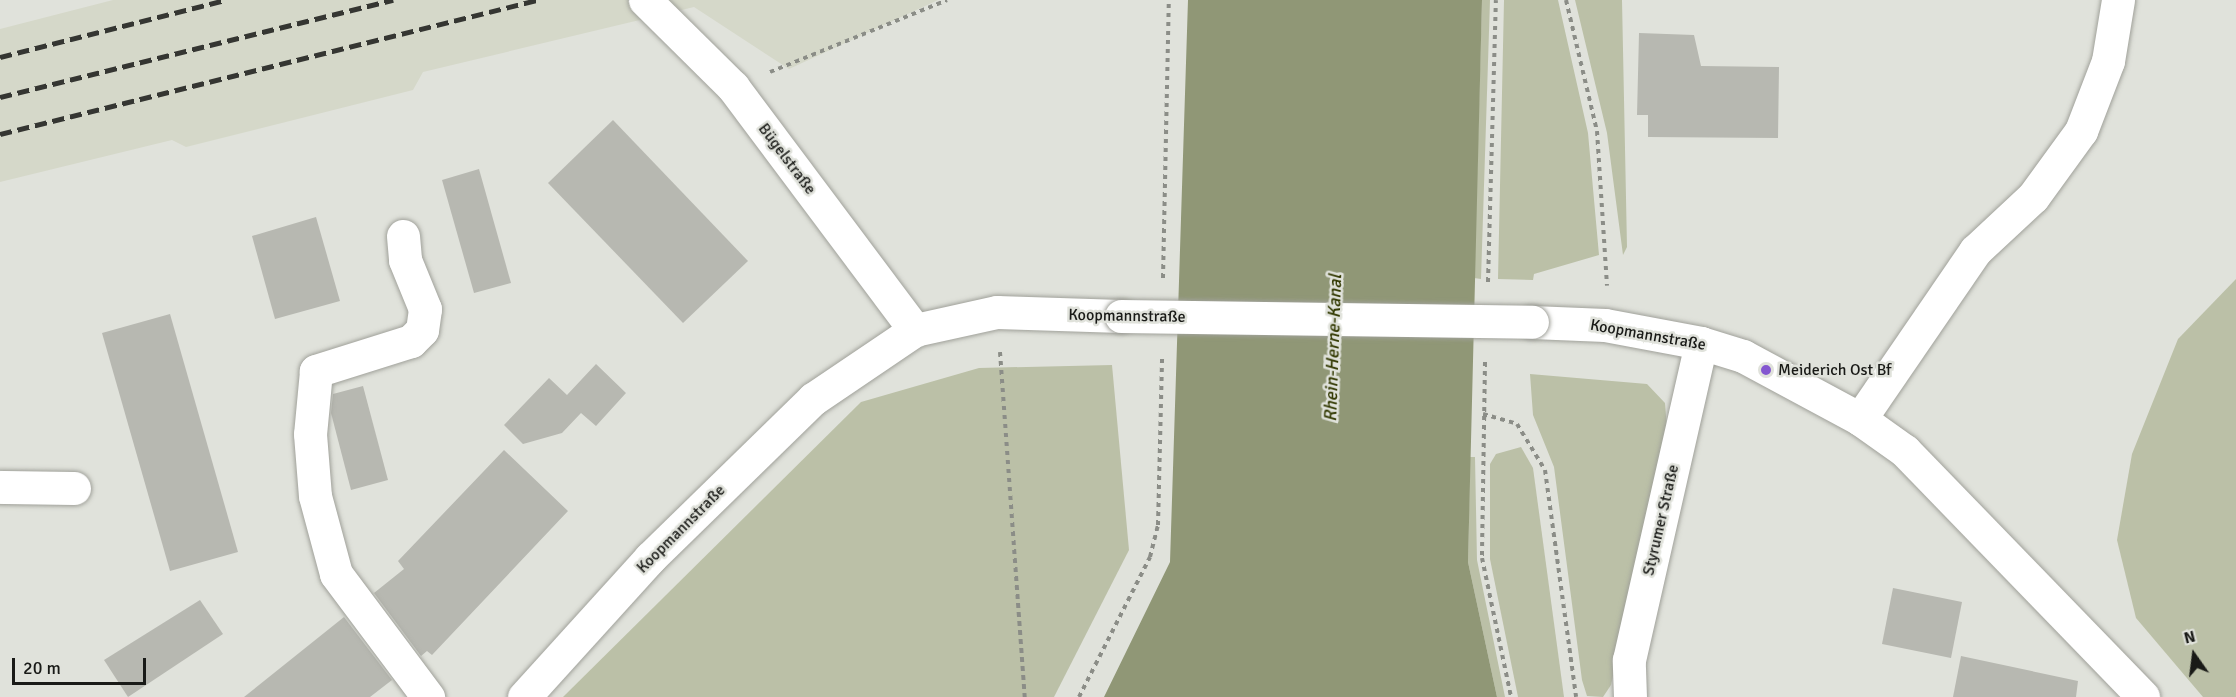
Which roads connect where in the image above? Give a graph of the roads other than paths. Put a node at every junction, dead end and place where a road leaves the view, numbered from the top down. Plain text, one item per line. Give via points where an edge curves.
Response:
1 (645, 0) edge
2 (2118, 0) edge
3 (403, 236) dead end
4 (915, 330) junction
5 (1701, 343) junction
6 (1860, 419) junction
7 (0, 487) edge
8 (74, 488) dead end
9 (428, 697) edge
10 (524, 697) edge
11 (1630, 697) edge
12 (2143, 697) edge

1 - 4 street, Bügelstraße via 733,87
2 - 6 street via 2108,61 2081,131 2033,197 1975,251
3 - 9 street via 405,260 425,309 422,330 411,341 316,370 310,434 315,496 336,574
4 - 5 street, Koopmannstraße, bridge via 997,312 1605,325
4 - 10 street, Koopmannstraße via 813,399 650,558
5 - 6 street, Koopmannstraße via 1743,356
5 - 11 street, Styrumer Straße via 1629,660
6 - 12 street, Koopmannstraße via 1905,451
7 - 8 street

